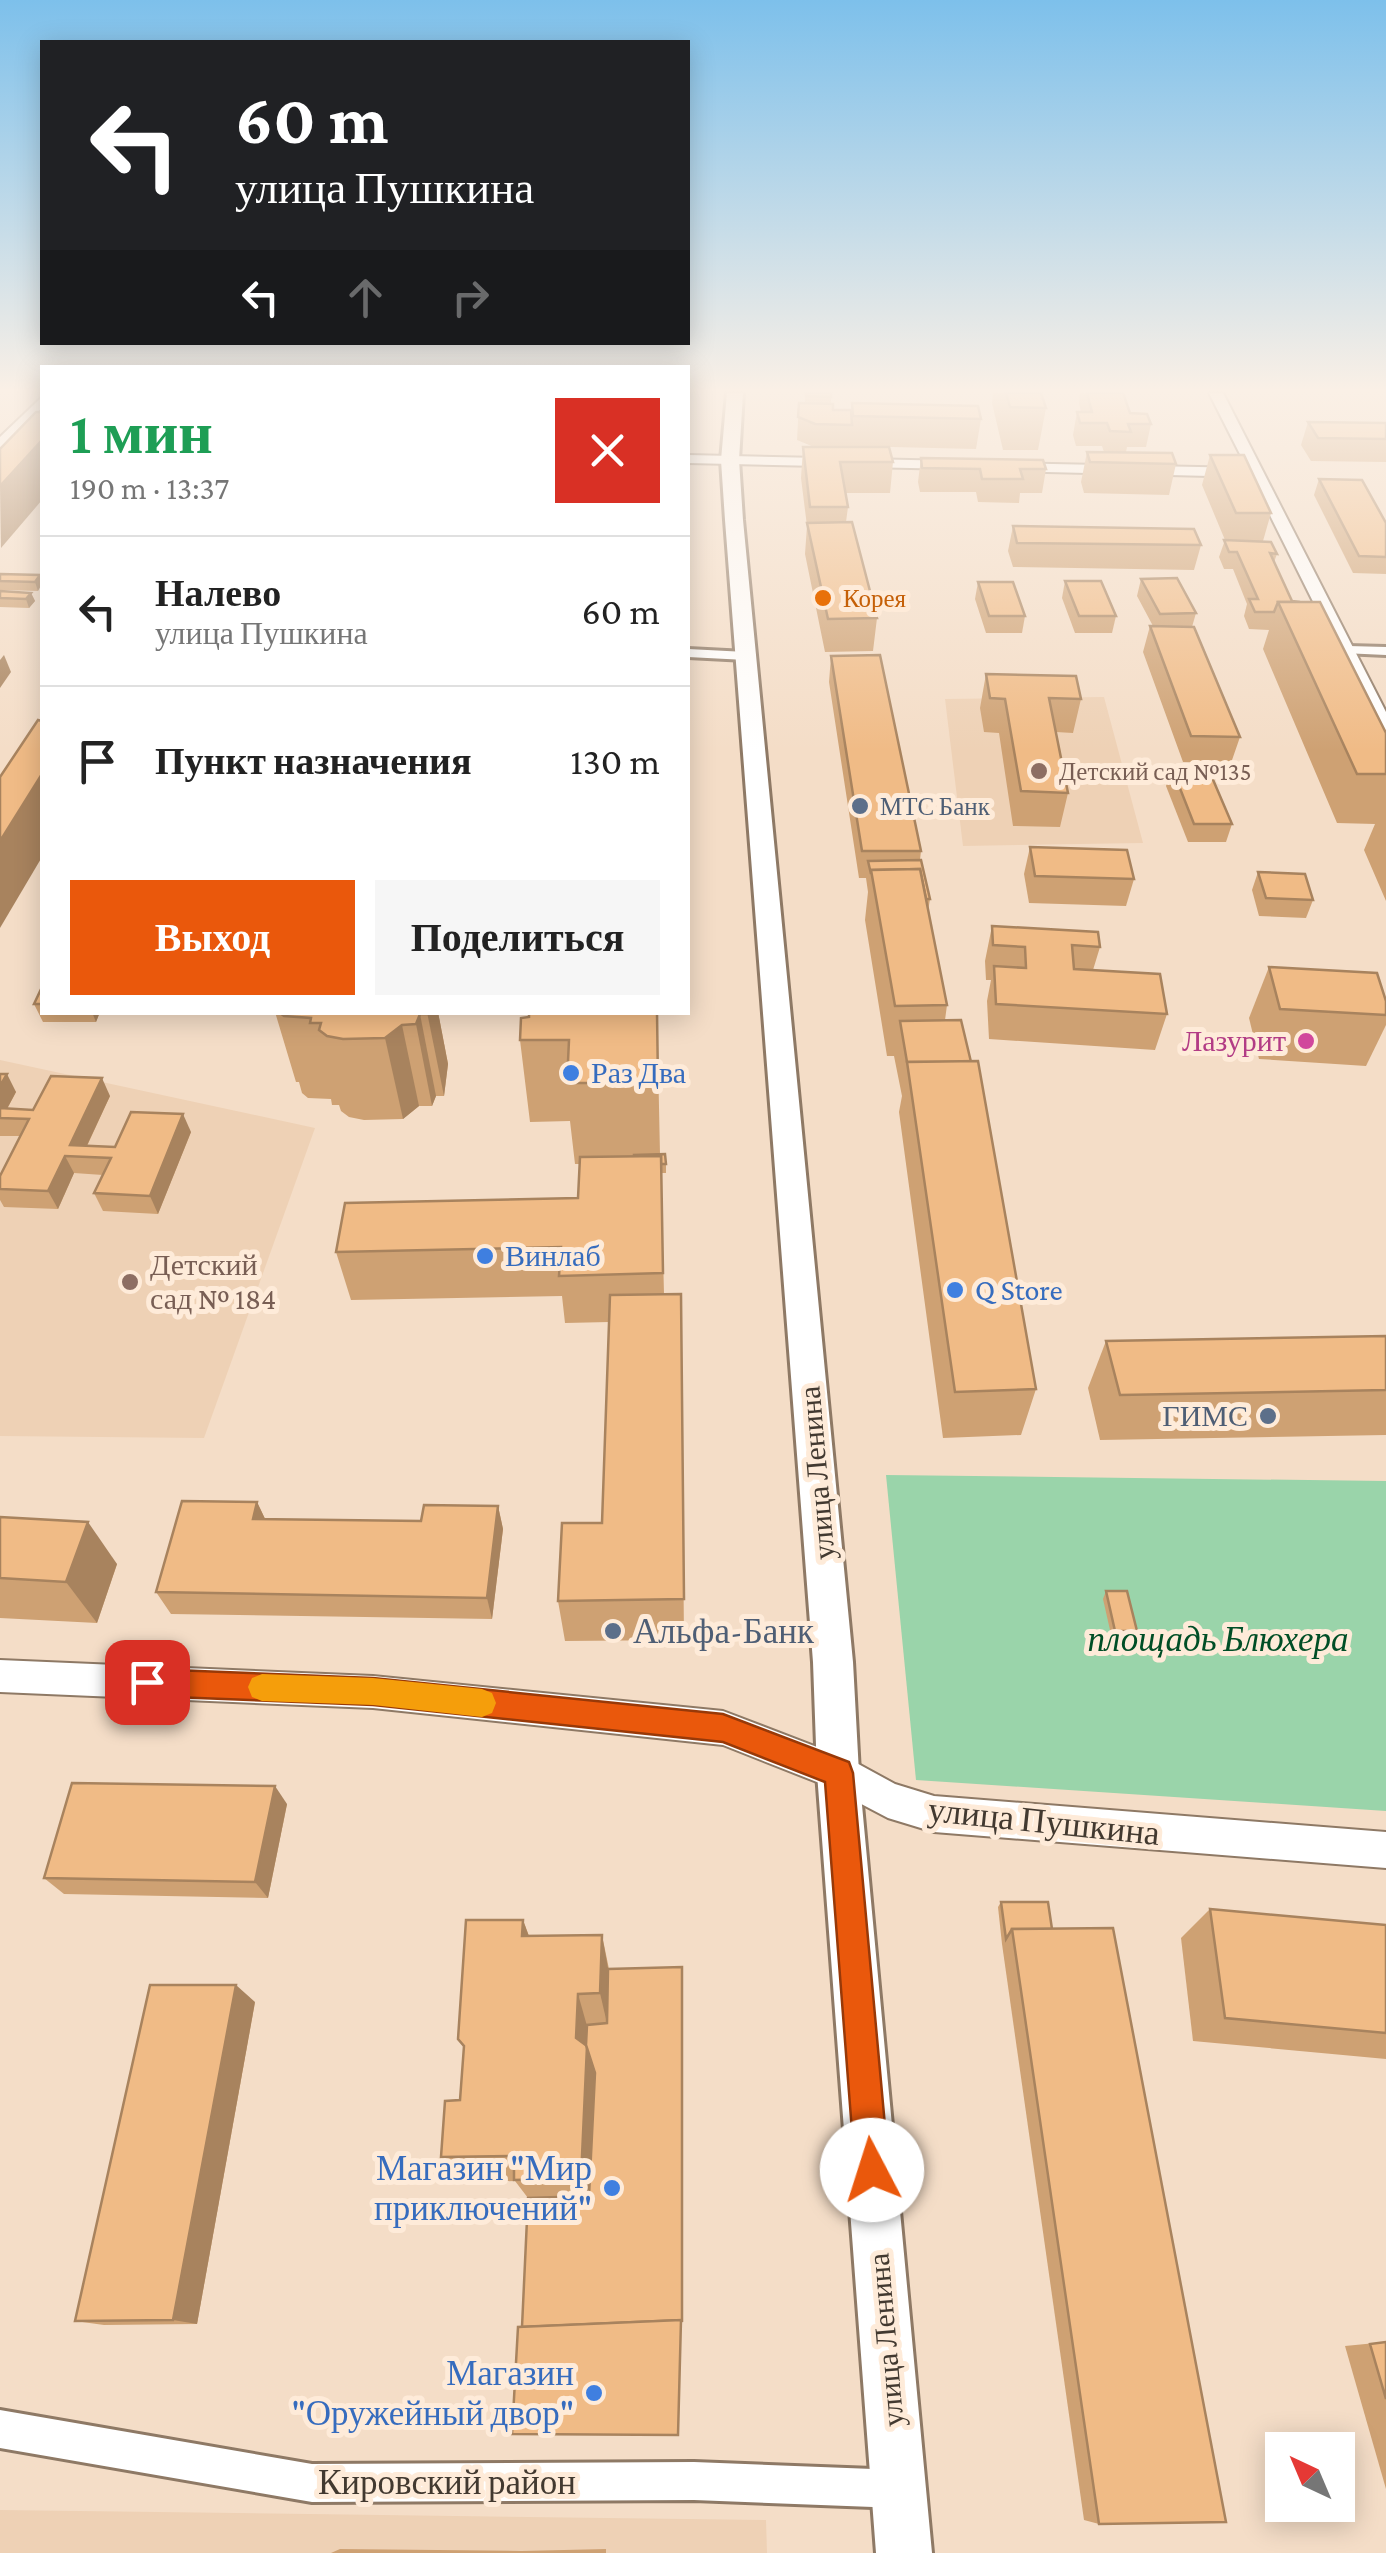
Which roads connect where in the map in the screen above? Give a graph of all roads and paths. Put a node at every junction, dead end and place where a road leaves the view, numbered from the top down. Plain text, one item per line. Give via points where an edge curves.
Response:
1 (734, 512) edge
2 (1277, 512) edge
3 (1348, 650) junction
4 (1386, 651) edge
5 (690, 653) edge
6 (746, 656) junction
7 (1386, 730) edge
8 (0, 1676) edge
9 (838, 1773) junction
10 (1386, 1850) edge
11 (0, 2429) edge
12 (899, 2488) junction
13 (904, 2553) edge

1 - 6 main road, улица Ленина
2 - 3 street
3 - 4 street
3 - 7 street
5 - 6 street
6 - 9 main road, улица Ленина
8 - 9 street, улица Пушкина via 373,1692 723,1728
9 - 10 street, улица Пушкина via 888,1800 934,1814
9 - 12 main road, улица Ленина
11 - 12 street, Кировский район via 312,2484 694,2481
12 - 13 main road, улица Ленина

